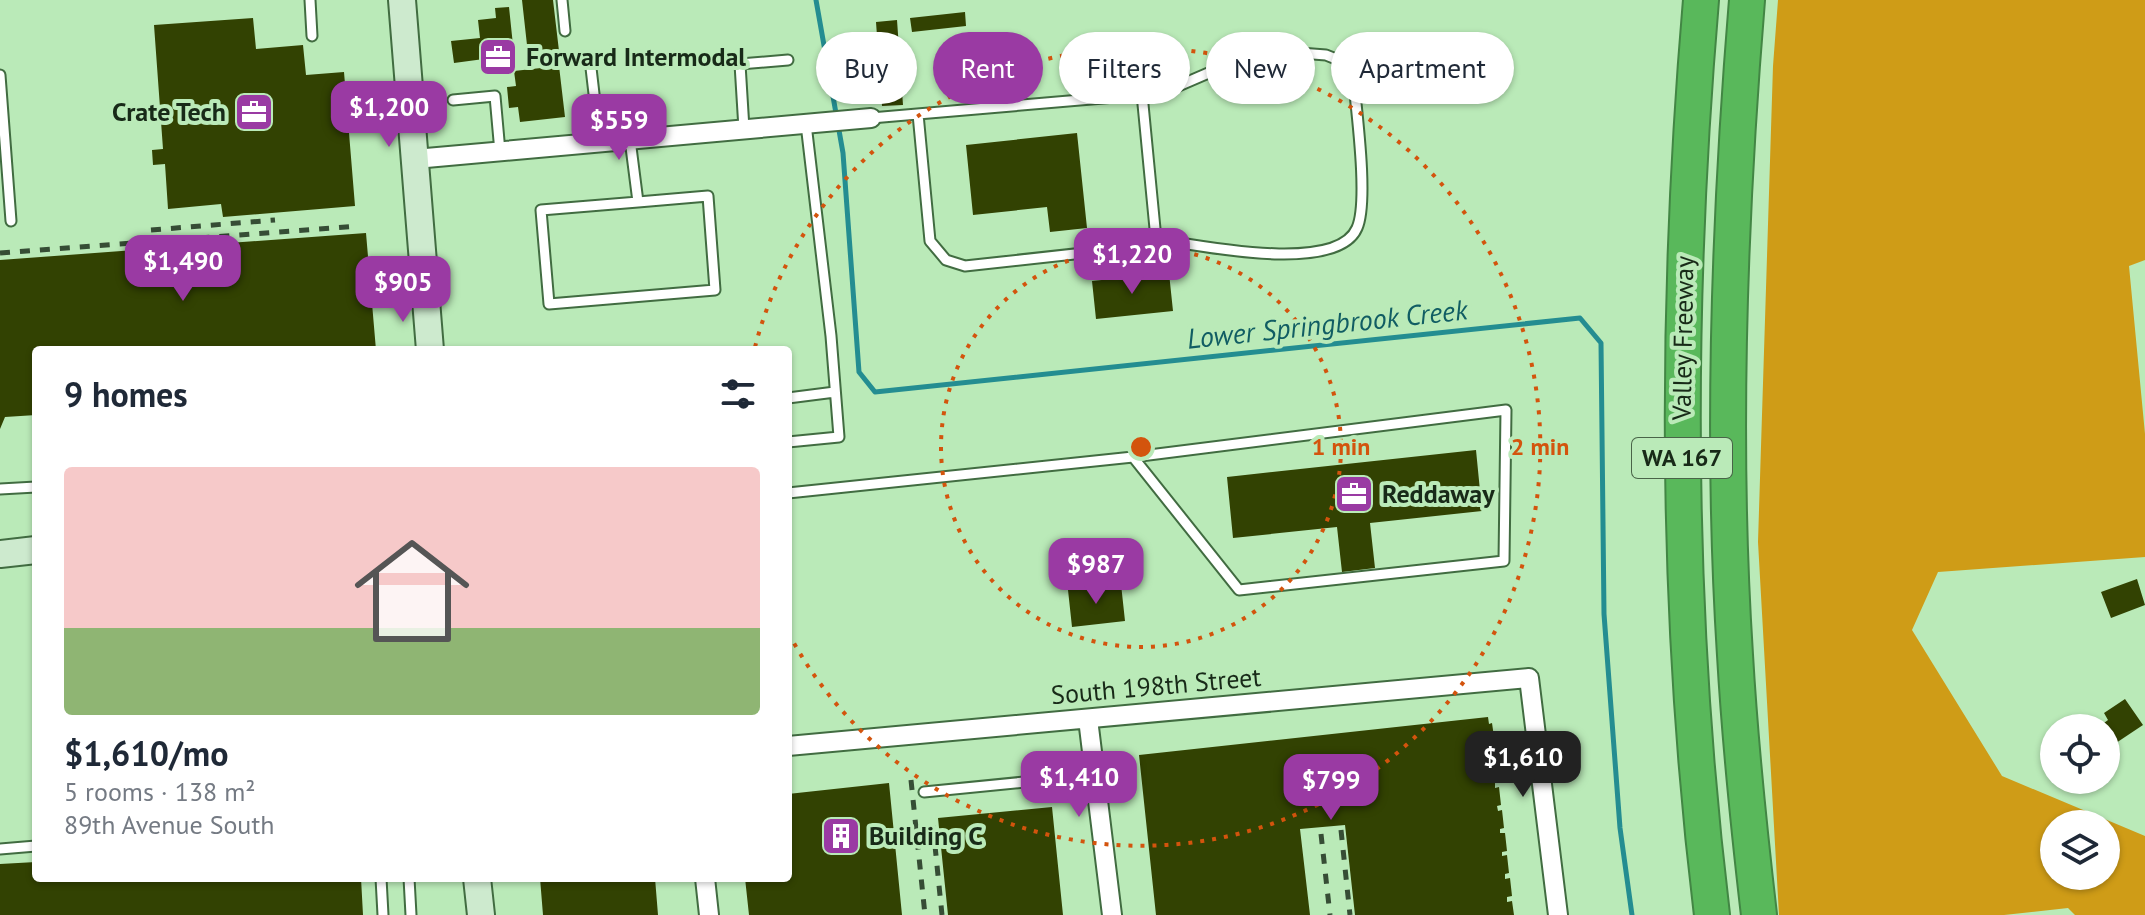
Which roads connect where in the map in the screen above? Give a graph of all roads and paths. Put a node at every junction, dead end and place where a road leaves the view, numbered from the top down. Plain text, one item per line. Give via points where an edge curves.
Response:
1 (310, 0) edge
2 (402, 0) edge
3 (562, 0) edge
4 (1701, 0) edge
5 (1733, 0) edge
6 (1747, 0) edge
7 (565, 31) dead end
8 (312, 36) dead end
9 (788, 60) dead end
10 (591, 68) dead end
11 (0, 75) edge
12 (1190, 81) edge
13 (453, 100) dead end
14 (1059, 101) edge
15 (1143, 104) edge
16 (918, 114) junction
17 (871, 118) joint
18 (812, 123) junction
19 (744, 129) junction
20 (630, 140) junction
21 (500, 152) junction
22 (415, 159) junction
23 (638, 202) junction
24 (11, 221) dead end
25 (1156, 239) junction
26 (430, 346) edge
27 (835, 392) junction
28 (792, 397) edge
29 (792, 442) edge
30 (1133, 457) junction
31 (32, 487) edge
32 (0, 489) edge
33 (792, 493) edge
34 (32, 550) edge
35 (0, 554) edge
36 (1088, 719) junction
37 (792, 746) edge
38 (1095, 775) junction
39 (924, 792) dead end
40 (32, 846) edge
41 (0, 849) edge
42 (381, 882) edge
43 (409, 882) edge
44 (477, 882) edge
45 (705, 882) edge
46 (383, 915) edge
47 (411, 915) edge
48 (481, 915) edge
49 (709, 915) edge
50 (1112, 915) edge
51 (1558, 915) edge
52 (1712, 915) edge
53 (1745, 915) edge
54 (1759, 915) edge

1 - 8 lane
2 - 22 main road
3 - 7 lane
4 - 52 highway, Valley Freeway / WA 167 via 1688,175 1681,392 1690,692
5 - 53 highway via 1717,228 1716,518 1727,736
6 - 54 highway, Valley Freeway / WA 167 via 1731,241 1728,389 1735,653
9 - 19 lane via 740,64
10 - 20 lane via 596,111 626,108
11 - 24 lane
12 - 25 lane via 1268,56 1300,53 1336,59 1353,74 1363,207 1356,231 1338,247 1309,253 1282,255
13 - 21 lane via 495,96
14 - 16 lane
15 - 25 lane
16 - 17 lane
16 - 25 lane via 930,241 946,260 965,266 1129,248
17 - 18 street
18 - 19 street
18 - 27 lane
19 - 20 street
20 - 21 street
20 - 23 lane
21 - 22 street
22 - 26 main road
23 - 23 lane via 708,196 715,290 549,304 541,210
27 - 28 lane
27 - 29 lane via 839,437
30 - 30 lane via 1239,590 1504,561 1506,410
30 - 33 lane
31 - 32 lane
34 - 35 main road
36 - 37 street, South 198th Street
36 - 38 street
36 - 51 street, South 198th Street via 1529,678
38 - 39 lane
38 - 50 street
40 - 41 lane
42 - 46 lane
43 - 47 lane
44 - 48 main road
45 - 49 street

